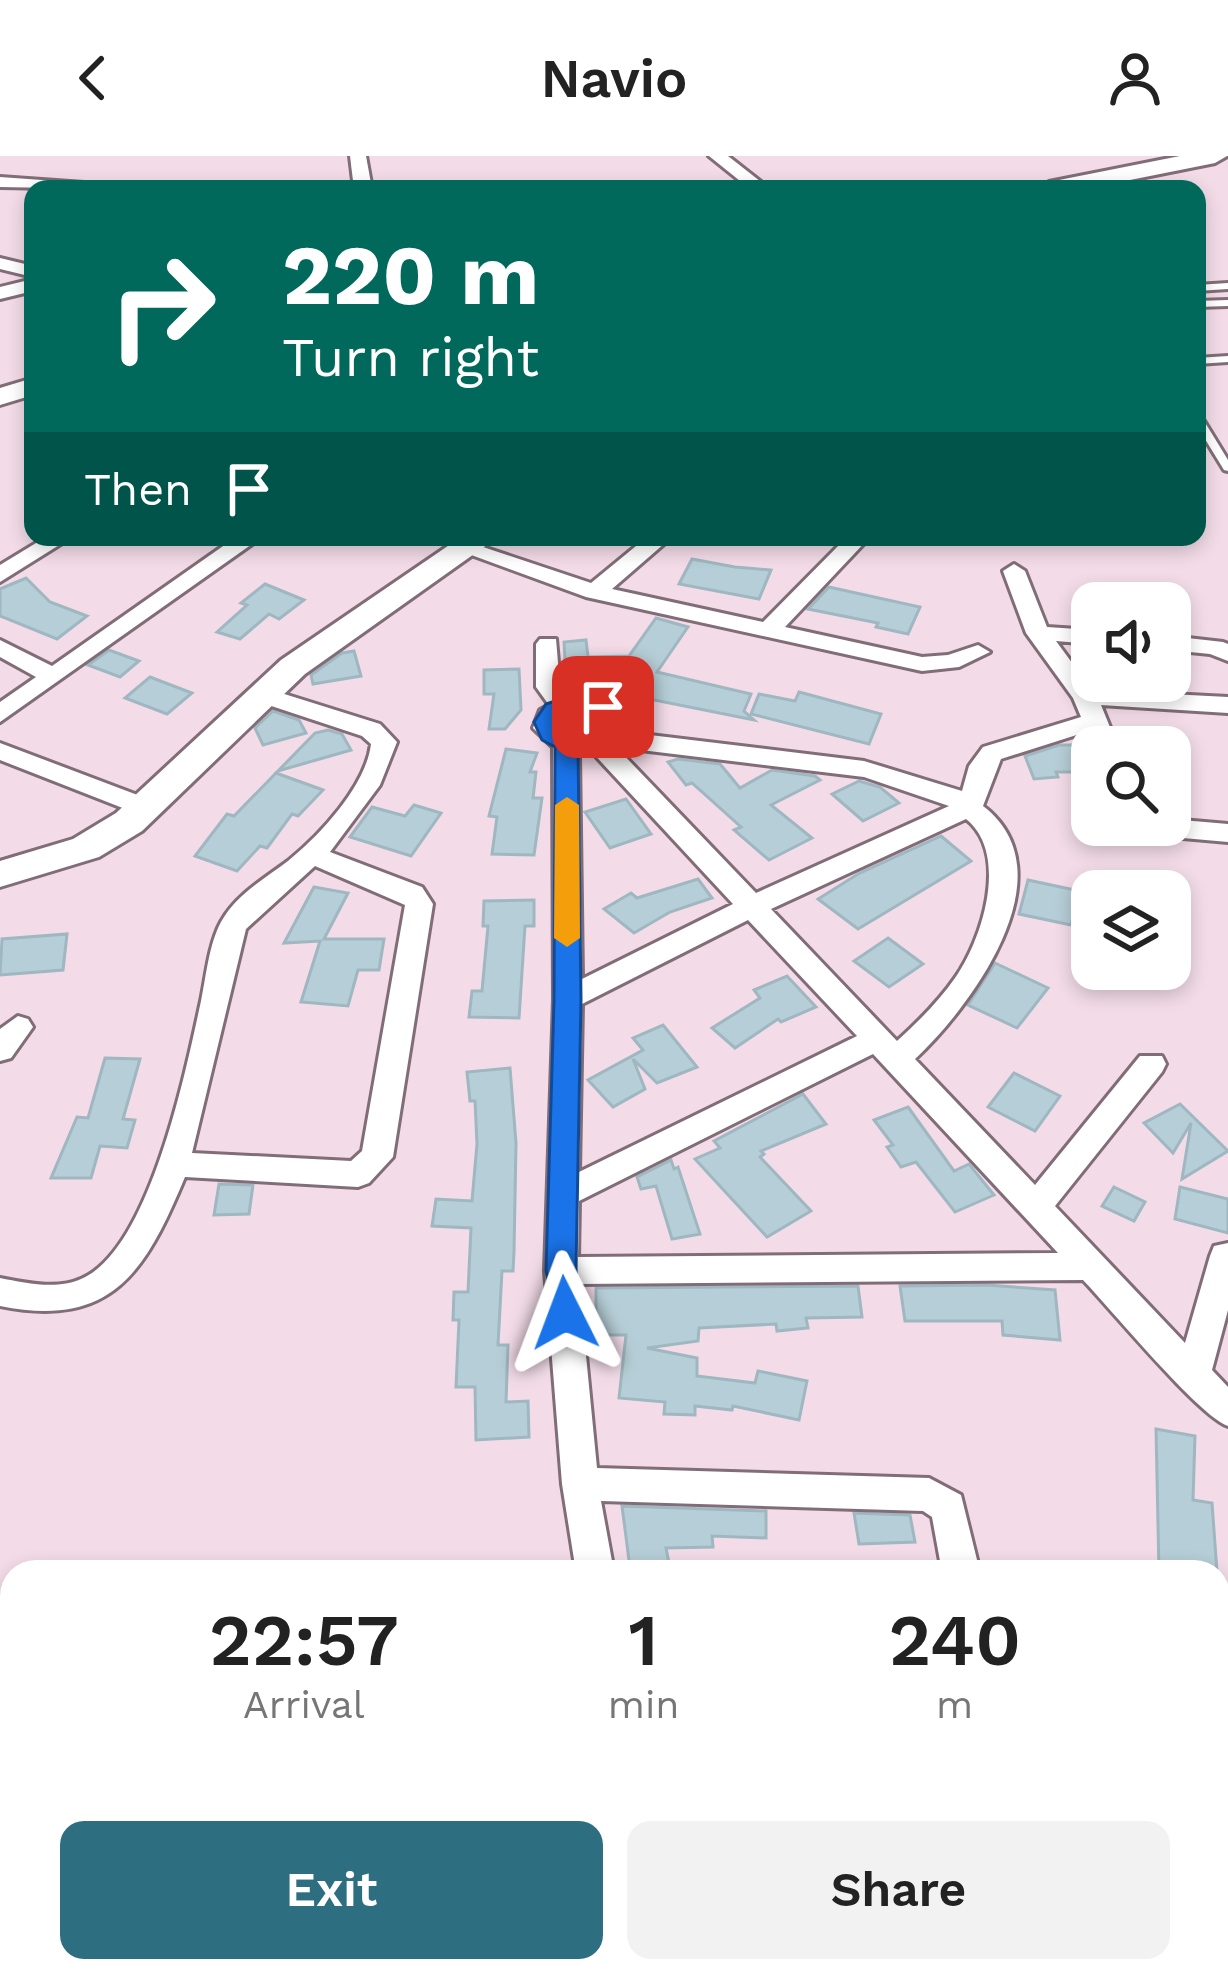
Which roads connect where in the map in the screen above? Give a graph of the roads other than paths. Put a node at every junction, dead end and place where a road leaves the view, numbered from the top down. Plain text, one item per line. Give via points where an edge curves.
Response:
1 (718, 156) edge
2 (1215, 156) edge
3 (749, 180) edge
4 (1094, 180) edge
5 (1206, 432) edge
6 (1228, 467) edge
7 (46, 546) edge
8 (238, 546) edge
9 (456, 546) edge
10 (457, 546) edge
11 (477, 546) edge
12 (651, 546) edge
13 (850, 546) edge
14 (1014, 572) dead end
15 (0, 574) edge
16 (594, 592) junction
17 (767, 632) junction
18 (1039, 633) junction
19 (1071, 635) edge
20 (548, 644) dead end
21 (1191, 645) edge
22 (0, 647) edge
23 (978, 652) dead end
24 (1228, 654) edge
25 (50, 674) junction
26 (262, 695) junction
27 (562, 705) junction
28 (1228, 705) edge
29 (1090, 709) junction
30 (0, 714) edge
31 (1097, 726) edge
32 (590, 741) junction
33 (0, 751) edge
34 (135, 803) junction
35 (970, 807) junction
36 (1191, 829) edge
37 (1228, 832) edge
38 (312, 854) junction
39 (0, 856) edge
40 (0, 874) edge
41 (750, 907) junction
42 (568, 1000) junction
43 (889, 1047) junction
44 (1151, 1064) dead end
45 (173, 1164) junction
46 (565, 1194) junction
47 (1034, 1209) junction
48 (1226, 1256) edge
49 (1086, 1266) junction
50 (561, 1270) junction
51 (0, 1292) edge
52 (1193, 1377) junction
53 (1228, 1411) edge
54 (580, 1484) junction
55 (593, 1560) edge
56 (959, 1560) edge

1 - 3 street
2 - 4 street
5 - 6 lane
7 - 15 street
8 - 25 street
9 - 34 street via 274,654
10 - 26 street
11 - 16 street
12 - 16 street
13 - 17 street
14 - 18 street
16 - 17 street
17 - 23 street via 922,664
18 - 19 street
18 - 29 street
20 - 27 street via 548,687
21 - 24 street
22 - 25 street
25 - 30 street
26 - 34 street
26 - 38 street via 371,730 384,742 381,765
27 - 32 street via 546,722 550,735
27 - 32 street via 594,703 610,712 615,725
28 - 29 street
29 - 31 street
29 - 35 street via 992,752
32 - 35 street via 737,749 834,765
32 - 41 street
32 - 42 street
33 - 34 street
34 - 39 street
34 - 40 street via 86,848
35 - 41 street
35 - 43 street via 994,836 1000,859 996,923 940,1020
36 - 37 street
38 - 45 street via 248,904 232,927
38 - 45 street via 412,894 419,904 377,1157 358,1174
41 - 42 street
41 - 43 street
42 - 46 street
43 - 46 street
43 - 47 street
44 - 47 street
45 - 51 street via 141,1243 98,1287 45,1298
46 - 50 street
47 - 49 street
48 - 52 street
49 - 50 street
49 - 52 street
50 - 54 street
52 - 53 street
54 - 55 street
54 - 56 street via 929,1495 948,1507

